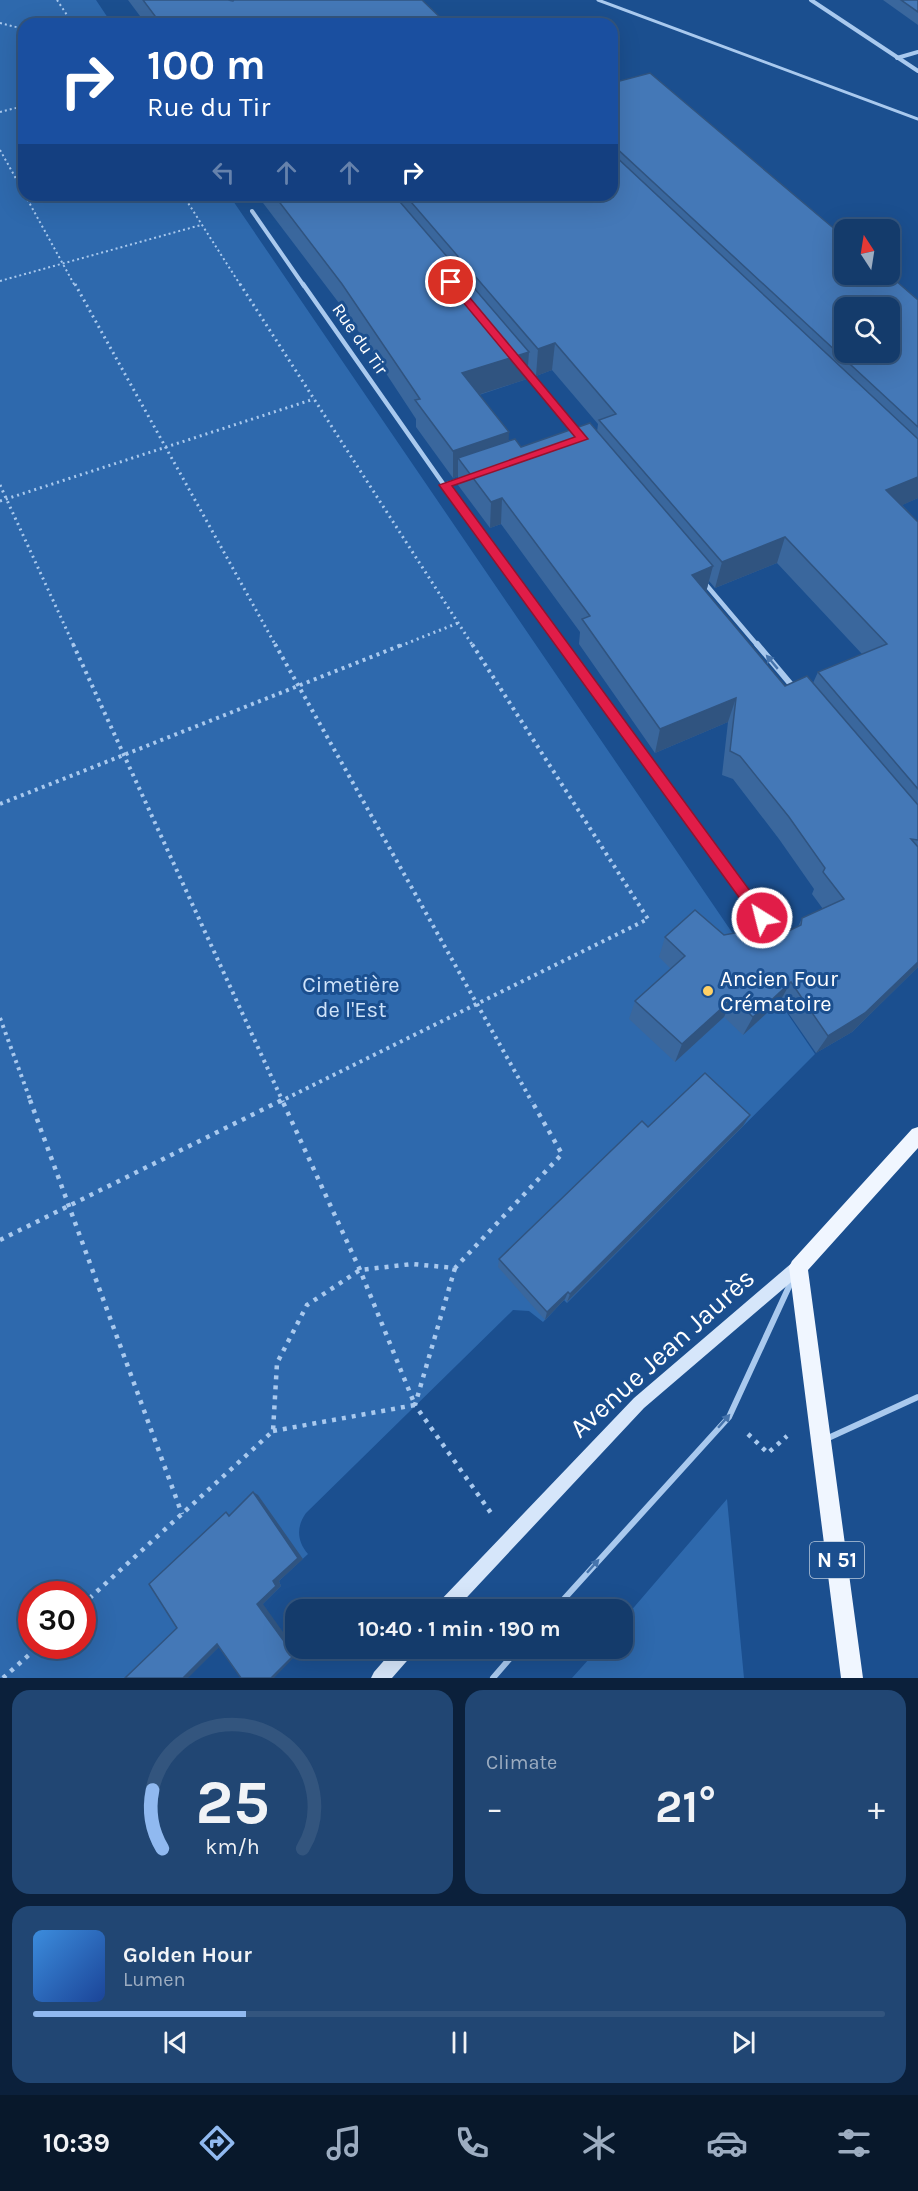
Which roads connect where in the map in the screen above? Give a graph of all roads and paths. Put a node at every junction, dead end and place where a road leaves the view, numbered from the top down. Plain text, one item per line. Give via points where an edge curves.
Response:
1 (57, 0) edge
2 (598, 0) edge
3 (811, 0) edge
4 (69, 18) edge
5 (0, 23) edge
6 (18, 28) edge
7 (918, 52) edge
8 (897, 58) junction
9 (918, 71) edge
10 (18, 108) edge
11 (0, 112) edge
12 (918, 119) edge
13 (0, 150) edge
14 (18, 183) edge
15 (28, 201) edge
16 (187, 201) edge
17 (252, 211) dead end
18 (201, 225) junction
19 (63, 264) junction
20 (0, 281) edge
21 (522, 366) edge
22 (314, 399) junction
23 (582, 439) joint
24 (572, 442) edge
25 (165, 447) junction
26 (466, 478) edge
27 (0, 485) edge
28 (444, 485) junction
29 (6, 499) junction
30 (0, 501) edge
31 (697, 574) edge
32 (458, 623) junction
33 (298, 686) junction
34 (796, 691) edge
35 (123, 754) junction
36 (0, 804) edge
37 (762, 918) dead end
38 (476, 1006) junction
39 (0, 1018) edge
40 (283, 1102) junction
41 (918, 1135) edge
42 (68, 1207) junction
43 (0, 1240) edge
44 (798, 1267) junction
45 (455, 1268) junction
46 (360, 1270) junction
47 (918, 1397) edge
48 (415, 1405) junction
49 (273, 1431) junction
50 (821, 1441) junction
51 (182, 1514) junction
52 (508, 1538) junction
53 (96, 1592) edge
54 (452, 1599) edge
55 (564, 1599) edge
56 (24, 1659) edge
57 (397, 1659) edge
58 (509, 1659) edge
59 (3, 1678) edge
60 (380, 1678) edge
61 (493, 1678) edge
62 (852, 1678) edge

1 - 4 path
2 - 12 lane
3 - 8 street
5 - 6 path
7 - 8 street
8 - 9 street
10 - 11 path
13 - 14 path
15 - 19 path
16 - 18 path
17 - 28 street, Rue du Tir
18 - 19 path
18 - 22 path
19 - 20 path
19 - 25 path
21 - 23 street
22 - 25 path
22 - 32 path
23 - 24 lane
25 - 29 path
25 - 33 path
26 - 28 lane
27 - 29 path
28 - 37 street, Rue du Tir
29 - 30 path
29 - 35 path
34 -> 31 street
32 - 33 path
32 - 38 path via 648,919
33 - 35 path
33 - 38 path
35 - 36 path
35 - 40 path
38 - 40 path
38 - 45 path via 562,1154
39 - 42 path
40 - 42 path
40 - 46 path
41 - 44 main road, Avenue Jean Jaurès
42 - 43 path
42 - 51 path
44 - 50 main road, N 51
44 - 52 main road, Avenue Jean Jaurès via 639,1403
55 -> 44 lane via 729,1417
45 - 46 path via 412,1264
45 - 48 path
46 - 48 path
46 - 49 path via 307,1305 277,1363
47 - 50 lane
48 - 49 path
48 - 52 path
49 - 51 path
50 - 62 main road, N 51
51 - 53 path
52 - 54 main road, Avenue Jean Jaurès
56 - 59 path
57 - 60 main road
58 - 61 lane

